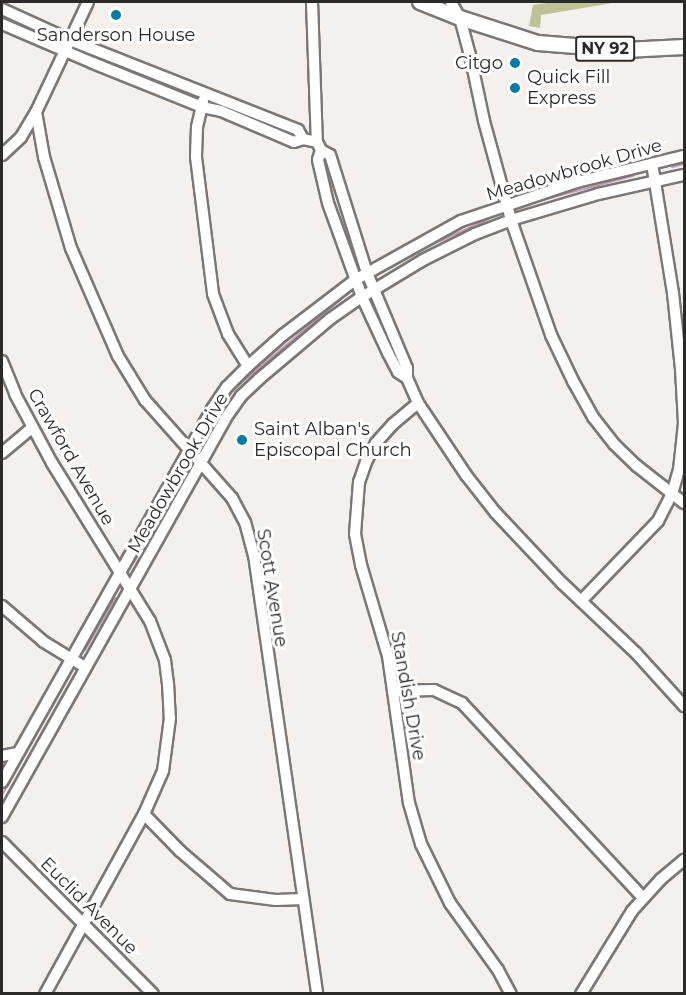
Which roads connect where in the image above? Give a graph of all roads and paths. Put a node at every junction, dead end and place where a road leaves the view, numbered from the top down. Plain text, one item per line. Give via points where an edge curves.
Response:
1 (88, 2) edge
2 (312, 2) edge
3 (420, 2) edge
4 (451, 2) edge
5 (2, 9) edge
6 (460, 18) junction
7 (2, 24) edge
8 (67, 46) junction
9 (684, 47) edge
10 (205, 95) junction
11 (202, 107) junction
12 (36, 112) junction
13 (303, 139) junction
14 (319, 146) junction
15 (2, 155) edge
16 (684, 156) edge
17 (652, 164) junction
18 (684, 175) edge
19 (655, 181) junction
20 (506, 204) junction
21 (511, 220) junction
22 (367, 273) junction
23 (355, 280) junction
24 (374, 289) junction
25 (362, 297) junction
26 (2, 361) edge
27 (248, 366) junction
28 (407, 378) junction
29 (418, 403) junction
30 (32, 428) junction
31 (189, 449) junction
32 (2, 453) edge
33 (201, 463) junction
34 (672, 494) junction
35 (684, 503) edge
36 (120, 570) junction
37 (130, 588) junction
38 (581, 601) junction
39 (2, 606) edge
40 (71, 658) junction
41 (85, 667) junction
42 (393, 691) junction
43 (684, 706) edge
44 (18, 753) junction
45 (2, 756) edge
46 (2, 782) edge
47 (144, 814) junction
48 (2, 817) edge
49 (2, 842) edge
50 (684, 861) edge
51 (643, 898) junction
52 (303, 899) junction
53 (84, 924) junction
54 (45, 993) edge
55 (153, 993) edge
56 (317, 993) edge
57 (511, 993) edge
58 (581, 993) edge

1 - 8 street
2 - 14 street
3 - 6 main road, NY 92
4 - 6 street
5 - 8 street
6 - 9 main road, NY 92 via 538,43 625,50
6 - 20 street
7 - 8 street
8 - 10 street
8 - 11 street
8 - 12 street
10 - 11 street
10 - 13 street via 298,130
11 - 13 street via 221,111 294,142
11 - 27 street via 196,157 213,294 228,334
12 - 15 street via 21,137
12 - 31 street, Scott Avenue via 61,218 94,304 118,356 145,400
13 - 14 street
14 - 22 street via 330,155
14 - 23 street via 318,160 328,203
16 - 17 street, Meadowbrook Drive
17 - 19 street
17 - 20 street, Meadowbrook Drive
18 - 19 street, Meadowbrook Drive
19 - 21 street, Meadowbrook Drive
19 - 34 street via 682,380 684,439
20 - 21 street
20 - 22 street, Meadowbrook Drive via 461,221
21 - 24 street, Meadowbrook Drive via 423,260
21 - 34 street via 552,335 593,417 614,444
22 - 23 street, Meadowbrook Drive
22 - 24 street
23 - 25 street
23 - 27 street, Meadowbrook Drive
24 - 25 street, Meadowbrook Drive
24 - 28 street via 407,368
25 - 28 street via 393,363
25 - 33 street, Meadowbrook Drive via 330,319 242,396
26 - 30 street, Crawford Avenue
27 - 31 street, Meadowbrook Drive via 227,387
28 - 29 street
29 - 38 street via 495,512
29 - 42 street, Standish Drive via 393,424 371,451 359,482 355,516 361,566 388,656
30 - 32 street
30 - 36 street, Crawford Avenue
31 - 33 street, Scott Avenue
31 - 36 street, Meadowbrook Drive
33 - 37 street, Meadowbrook Drive
33 - 52 street, Scott Avenue via 232,498 252,544
34 - 35 street
34 - 38 street via 658,521
36 - 37 street, Crawford Avenue
36 - 40 street, Meadowbrook Drive
37 - 41 street, Meadowbrook Drive
37 - 47 street, Crawford Avenue via 157,635 169,694 167,756
38 - 43 street
39 - 40 street via 44,642
40 - 41 street
40 - 44 street, Meadowbrook Drive
41 - 48 street, Meadowbrook Drive
42 - 51 street via 434,690 462,704
42 - 57 street, Standish Drive via 410,803 422,844 450,903
44 - 45 street
44 - 46 street, Meadowbrook Drive
47 - 52 street via 230,894
47 - 53 street, Crawford Avenue
49 - 53 street, Euclid Avenue
50 - 51 street
51 - 58 street
52 - 56 street, Scott Avenue
53 - 54 street, Crawford Avenue
53 - 55 street, Euclid Avenue

